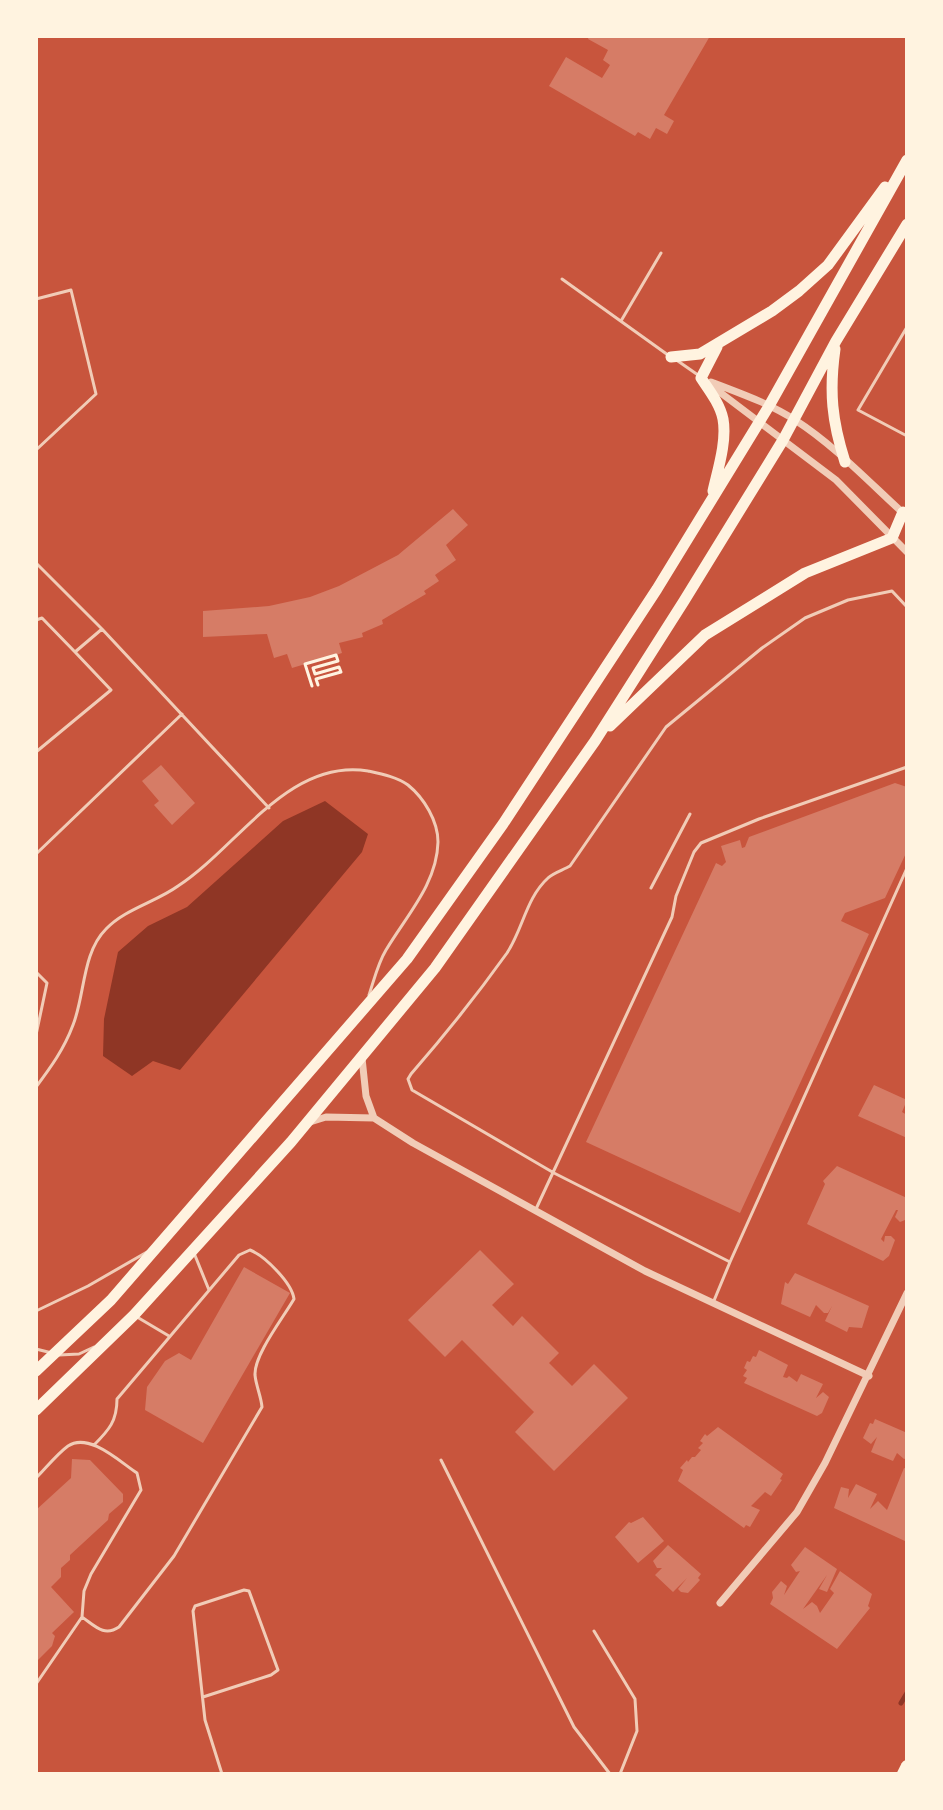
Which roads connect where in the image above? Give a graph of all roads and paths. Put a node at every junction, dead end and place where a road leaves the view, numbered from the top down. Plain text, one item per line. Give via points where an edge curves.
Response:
1 (907, 159) edge
2 (907, 224) edge
3 (661, 253) dead end
4 (562, 279) dead end
5 (36, 299) edge
6 (621, 321) junction
7 (907, 327) edge
8 (723, 339) junction
9 (836, 341) junction
10 (671, 357) junction
11 (701, 378) junction
12 (769, 406) junction
13 (794, 419) junction
14 (758, 423) junction
15 (907, 436) edge
16 (783, 440) junction
17 (36, 450) edge
18 (845, 462) junction
19 (712, 499) junction
20 (905, 514) edge
21 (892, 538) junction
22 (907, 552) edge
23 (36, 563) edge
24 (907, 607) edge
25 (36, 620) edge
26 (102, 629) junction
27 (75, 652) junction
28 (318, 685) dead end
29 (312, 686) dead end
30 (182, 714) junction
31 (595, 741) junction
32 (36, 752) edge
33 (907, 767) edge
34 (269, 808) junction
35 (690, 814) dead end
36 (36, 854) edge
37 (907, 868) edge
38 (651, 888) dead end
39 (36, 972) edge
40 (364, 1008) junction
41 (36, 1035) edge
42 (362, 1056) junction
43 (36, 1087) edge
44 (374, 1118) junction
45 (307, 1123) junction
46 (554, 1173) junction
47 (536, 1209) junction
48 (157, 1247) junction
49 (193, 1251) junction
50 (730, 1262) junction
51 (209, 1290) junction
52 (907, 1293) edge
53 (713, 1303) junction
54 (36, 1311) edge
55 (134, 1315) junction
56 (112, 1336) junction
57 (170, 1337) junction
58 (36, 1349) edge
59 (54, 1354) junction
60 (36, 1371) edge
61 (869, 1376) junction
62 (36, 1410) edge
63 (94, 1445) junction
64 (441, 1460) dead end
65 (36, 1478) edge
66 (720, 1603) dead end
67 (82, 1617) junction
68 (594, 1631) dead end
69 (36, 1684) edge
70 (203, 1697) junction
71 (907, 1766) edge
72 (222, 1774) edge
73 (610, 1774) edge
74 (620, 1774) edge
75 (903, 1774) edge

1 - 8 highway via 828,265 772,311
1 - 12 highway
2 - 9 highway
3 - 6 lane
4 - 6 lane
5 - 17 lane via 71,290 96,394
6 - 10 lane
7 - 15 lane via 858,410
8 - 10 highway via 700,354
8 - 11 highway
9 - 13 highway
9 - 18 highway via 830,385 834,428
10 - 11 lane
11 - 12 street
11 - 14 street
11 - 19 highway via 723,419
12 - 13 street
12 - 14 highway
13 - 16 highway
13 - 18 street
14 - 16 street
14 - 19 highway
16 - 21 street via 836,480
16 - 31 highway
18 - 20 street
19 - 40 highway via 503,824 407,959
20 - 21 highway
21 - 22 street
21 - 31 highway via 805,573 705,635
23 - 26 lane
24 - 46 lane via 892,591 823,609 762,648 666,727 570,866 548,878 525,910 509,950 411,1074 412,1090
25 - 27 lane via 42,618
26 - 27 lane
26 - 30 lane
27 - 32 lane via 111,690
28 - 29 path via 316,679 341,672 339,667 315,674 313,668 338,661 336,655 305,664
30 - 34 lane
30 - 36 lane
31 - 42 highway via 435,968
33 - 46 lane via 701,843
34 - 40 lane via 319,775 360,770 402,781 423,800 438,840 428,884 384,954
34 - 43 lane via 179,886 106,929 89,959 74,1024 59,1058
35 - 38 lane
37 - 50 lane
39 - 41 lane via 47,983
40 - 48 highway
42 - 44 street
42 - 45 highway
44 - 45 street via 326,1117
44 - 47 street
45 - 49 highway
46 - 47 lane
46 - 50 lane
47 - 53 street
48 - 54 lane
48 - 59 highway
49 - 51 lane
49 - 55 highway
50 - 53 lane
51 - 57 lane
51 - 67 lane via 239,1255 250,1250 293,1293 256,1362 262,1407 174,1556 119,1627 104,1632
52 - 61 street
53 - 61 street
55 - 56 highway
55 - 57 lane
56 - 59 lane via 79,1354
56 - 62 highway
57 - 63 lane via 117,1399 111,1428
58 - 59 lane
59 - 60 highway
61 - 66 street via 797,1512
63 - 65 lane via 70,1445
63 - 67 lane via 137,1473 141,1490 91,1574
64 - 73 lane via 574,1727
67 - 69 lane
68 - 74 lane via 635,1699 637,1731
70 - 70 lane via 278,1670 249,1591 195,1606
70 - 72 lane
71 - 75 highway

